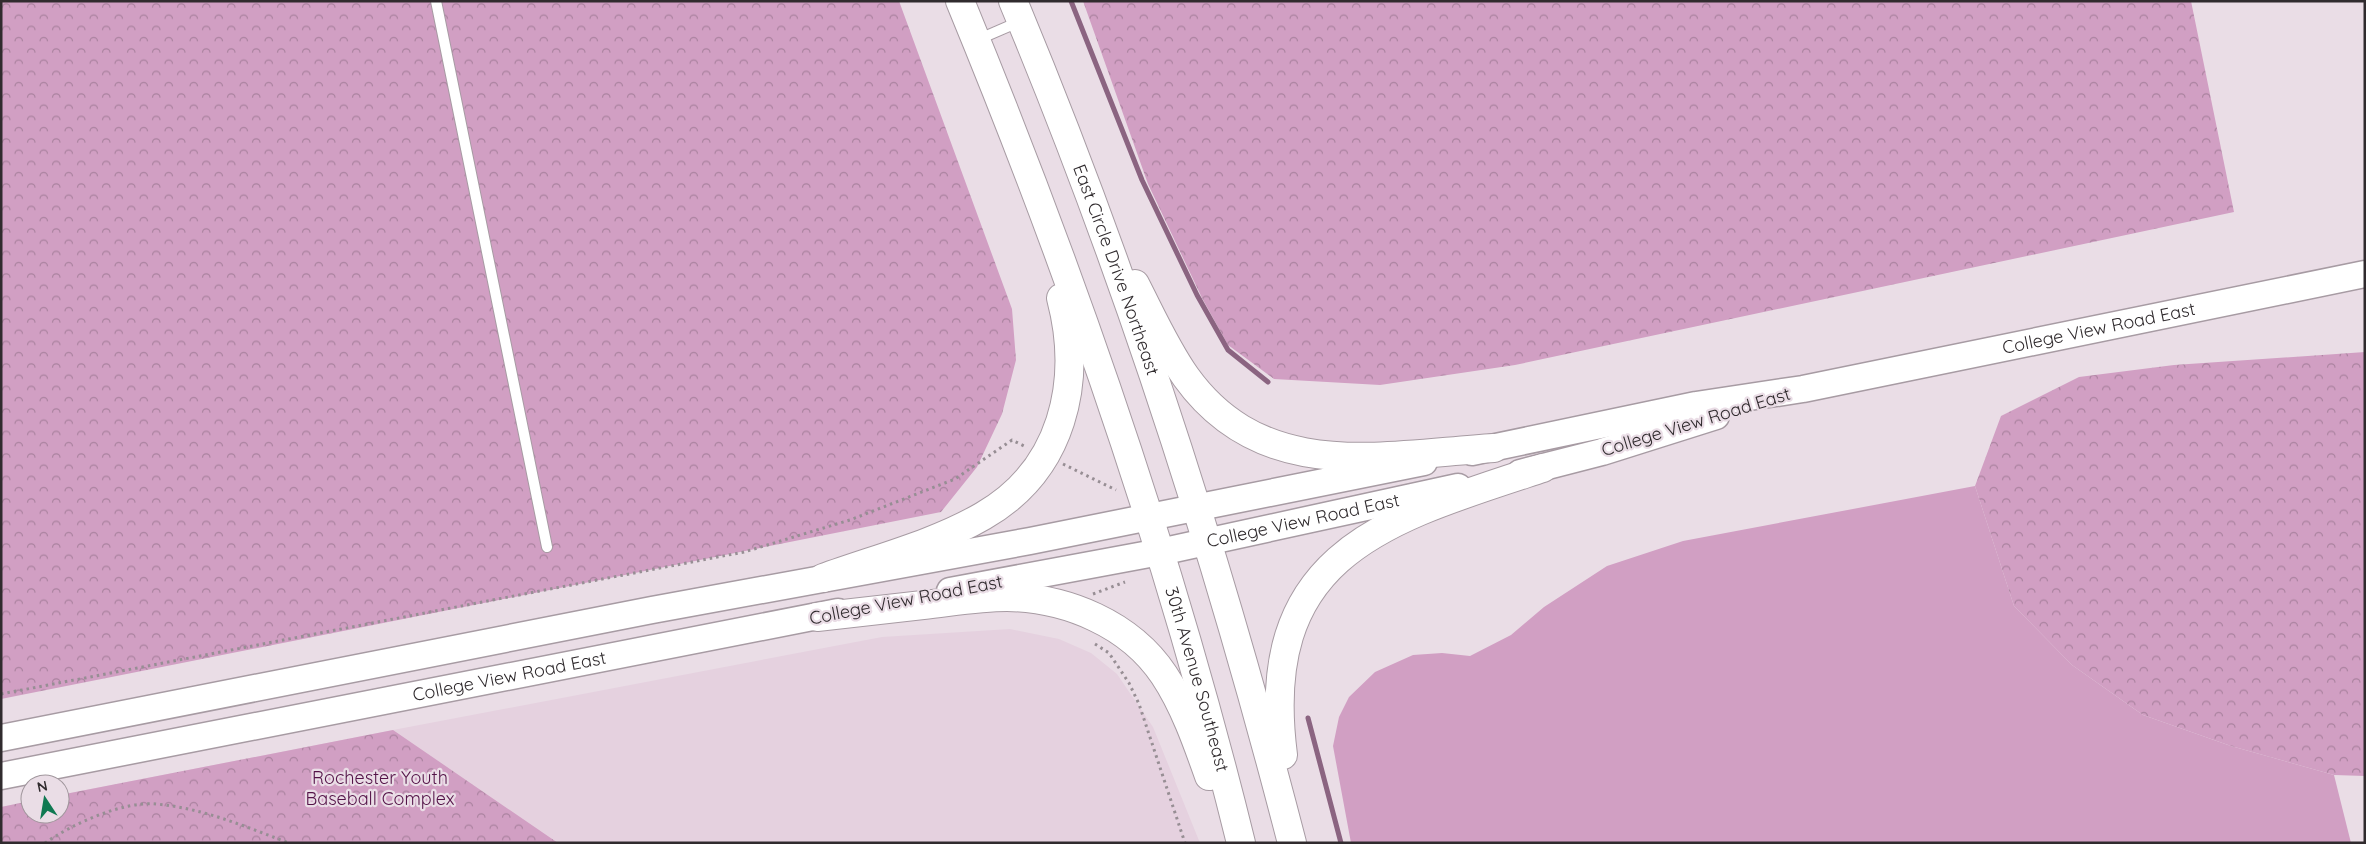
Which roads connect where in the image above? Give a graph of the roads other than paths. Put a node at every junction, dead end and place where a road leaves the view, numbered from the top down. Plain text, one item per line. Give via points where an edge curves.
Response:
1 (436, 1) edge
2 (960, 1) edge
3 (1017, 11) edge
4 (976, 40) junction
5 (1029, 170) junction
6 (1094, 208) junction
7 (2365, 274) edge
8 (1802, 389) junction
9 (1494, 448) junction
10 (1543, 468) junction
11 (1198, 508) junction
12 (1149, 517) junction
13 (1208, 541) junction
14 (547, 547) dead end
15 (1160, 552) junction
16 (823, 578) junction
17 (817, 616) junction
18 (1, 738) edge
19 (1, 776) edge
20 (1234, 843) edge
21 (1241, 843) edge
22 (1292, 843) edge
23 (1297, 843) edge

1 - 14 lane
2 - 4 main road
3 - 4 lane
3 - 6 main road, East Circle Drive Northeast
4 - 5 main road
5 - 12 main road via 1115,411
5 - 16 main road via 1062,303 1069,350 1067,400 1053,442 1025,483 982,517
6 - 9 main road via 1186,377 1215,410 1239,428 1285,449 1326,456
6 - 11 main road, East Circle Drive Northeast
7 - 8 main road, College View Road East
8 - 9 main road, College View Road East via 1696,405
8 - 10 main road, College View Road East
9 - 11 main road, College View Road East
10 - 13 main road, College View Road East
10 - 23 main road via 1454,497 1397,521 1353,547 1313,586 1290,632 1279,687 1282,744
11 - 12 main road, College View Road East
11 - 13 main road, East Circle Drive Northeast
12 - 15 main road, 30th Avenue Southeast
12 - 16 main road, College View Road East
13 - 15 main road, College View Road East
13 - 22 main road via 1245,663
15 - 17 main road, College View Road East
15 - 21 main road, 30th Avenue Southeast via 1190,649
16 - 18 main road, College View Road East
17 - 19 main road, College View Road East
17 - 20 main road via 1008,597 1047,601 1104,621 1133,640 1165,676 1190,727

